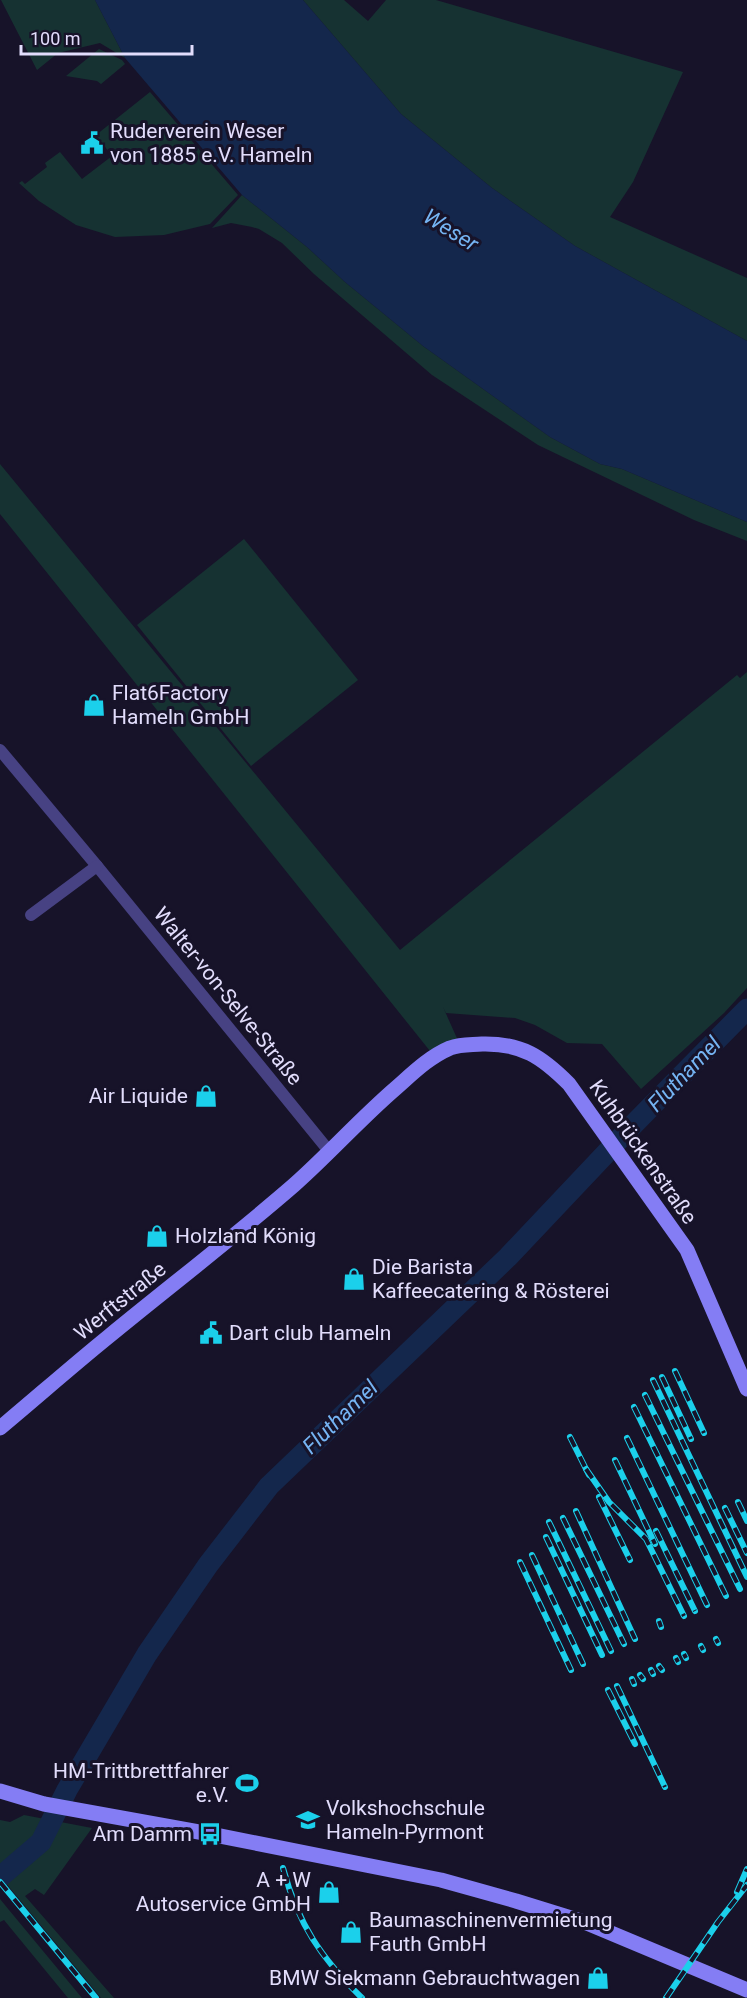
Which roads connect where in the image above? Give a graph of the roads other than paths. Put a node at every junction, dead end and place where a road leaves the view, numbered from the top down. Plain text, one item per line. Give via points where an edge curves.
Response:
1 (4, 755) edge
2 (97, 866) junction
3 (31, 915) dead end
4 (426, 1061) joint
5 (329, 1151) junction
6 (747, 1389) edge
7 (0, 1428) edge
8 (0, 1791) edge
9 (747, 1990) edge

1 - 2 street, Walter-von-Selve-Straße
2 - 3 street
2 - 5 street, Walter-von-Selve-Straße
4 - 5 street, Werftstraße
4 - 6 street, Kuhbrückenstraße via 462,1045 517,1048 550,1065 569,1084 687,1250
5 - 7 street, Werftstraße via 220,1248
8 - 9 street via 44,1804 441,1880 587,1923

